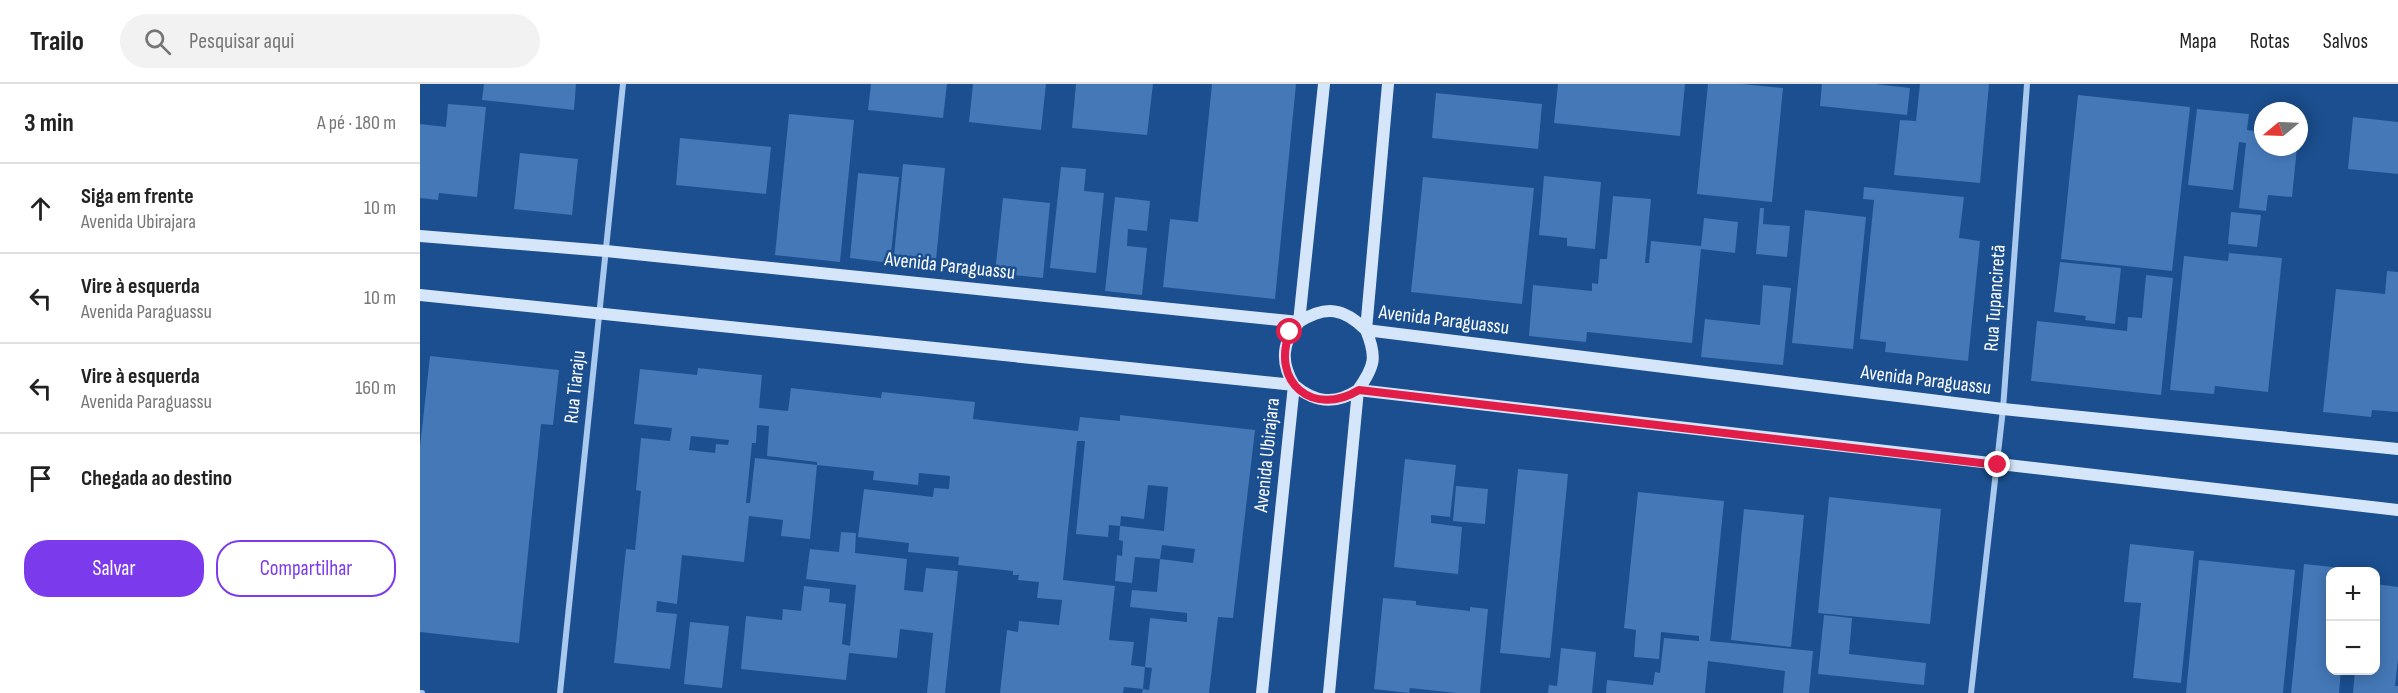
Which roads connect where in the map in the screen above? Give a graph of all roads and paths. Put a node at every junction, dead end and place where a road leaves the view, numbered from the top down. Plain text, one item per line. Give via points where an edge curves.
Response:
1 (623, 84) edge
2 (1324, 84) edge
3 (1388, 84) edge
4 (2027, 84) edge
5 (420, 236) edge
6 (606, 251) junction
7 (420, 295) edge
8 (599, 313) junction
9 (1299, 322) junction
10 (1366, 330) junction
11 (1294, 385) junction
12 (1359, 390) junction
13 (2003, 409) junction
14 (2398, 449) edge
15 (1998, 465) junction
16 (2398, 510) edge
17 (560, 693) edge
18 (1262, 693) edge
19 (1329, 693) edge
20 (1971, 693) edge

1 - 6 street, Rua Tiaraju
2 - 9 main road, Avenida Ubirajara
3 - 10 main road
4 - 13 street, Rua Tupanciretã
5 - 6 main road, Avenida Paraguassu
6 - 8 street, Rua Tiaraju
6 - 9 main road, Avenida Paraguassu
7 - 8 main road
8 - 11 main road
8 - 17 street, Rua Tiaraju
9 - 10 main road, Avenida Paraguassu via 1327,310 1342,312
9 - 11 main road, Avenida Ubirajara via 1285,345 1287,373
10 - 12 main road via 1374,350 1371,372
10 - 13 main road, Avenida Paraguassu
11 - 12 main road via 1325,401 1346,398
11 - 18 main road, Avenida Ubirajara
12 - 15 main road
12 - 19 main road
13 - 14 main road, Avenida Paraguassu
13 - 15 street, Rua Tupanciretã
15 - 16 main road
15 - 20 street, Rua Tupanciretã

